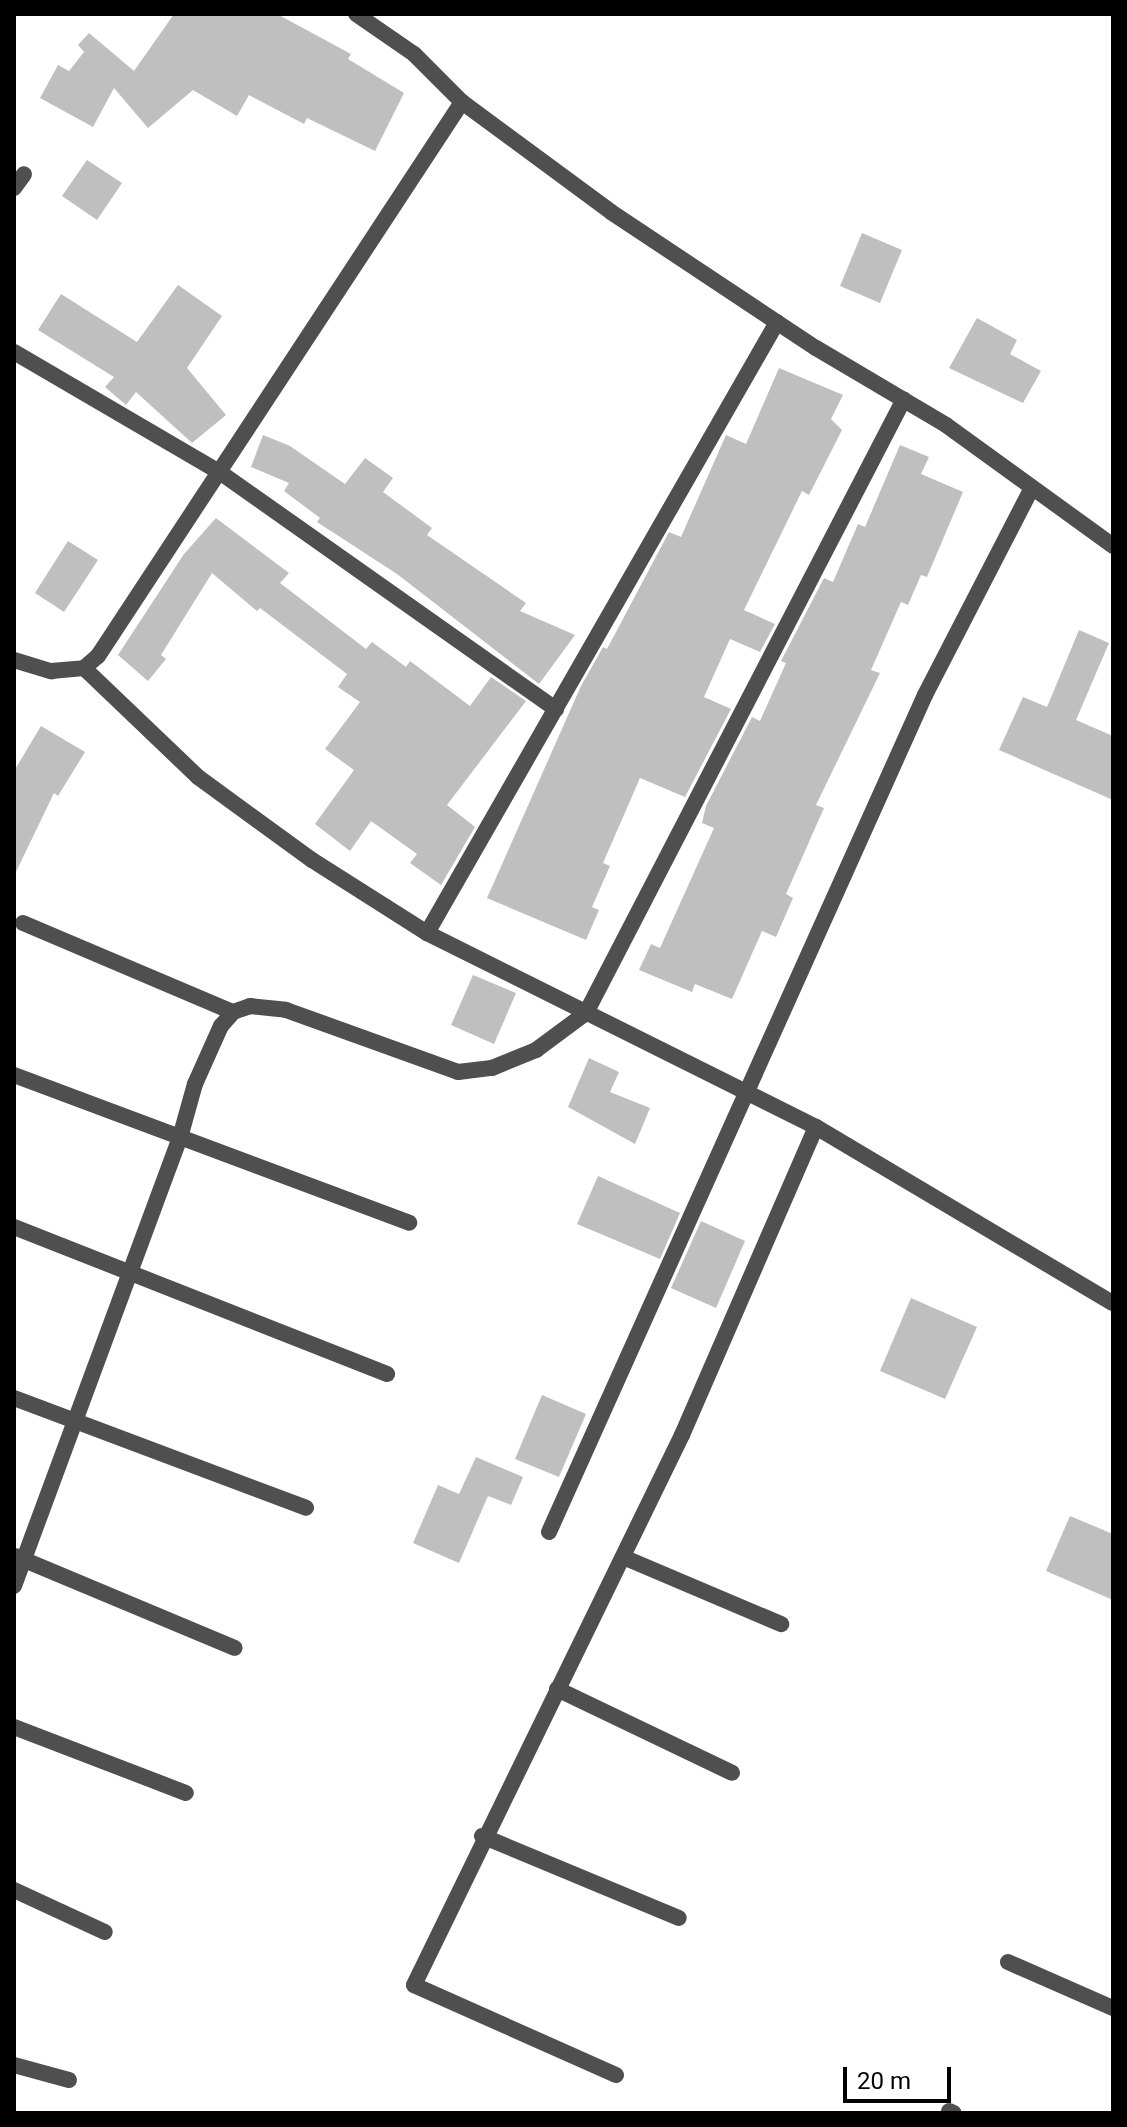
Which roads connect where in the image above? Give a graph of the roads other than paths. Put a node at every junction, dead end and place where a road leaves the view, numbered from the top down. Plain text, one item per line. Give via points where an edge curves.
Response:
1 (356, 14) edge
2 (462, 102) junction
3 (777, 322) junction
4 (14, 352) edge
5 (904, 399) junction
6 (221, 473) junction
7 (1032, 488) junction
8 (1113, 546) edge
9 (14, 660) edge
10 (84, 668) junction
11 (556, 709) junction
12 (23, 923) dead end
13 (427, 933) junction
14 (233, 1012) junction
15 (586, 1013) junction
16 (14, 1075) edge
17 (746, 1090) junction
18 (816, 1127) junction
19 (181, 1134) junction
20 (409, 1223) dead end
21 (14, 1227) edge
22 (129, 1275) junction
23 (1113, 1303) edge
24 (387, 1374) dead end
25 (14, 1398) edge
26 (74, 1422) junction
27 (306, 1508) dead end
28 (549, 1532) dead end
29 (623, 1557) junction
30 (19, 1558) edge
31 (14, 1586) edge
32 (781, 1624) dead end
33 (235, 1648) dead end
34 (557, 1689) junction
35 (14, 1727) edge
36 (732, 1773) dead end
37 (186, 1793) dead end
38 (482, 1836) junction
39 (14, 1890) edge
40 (679, 1918) dead end
41 (105, 1932) dead end
42 (1008, 1962) dead end
43 (1113, 2008) edge
44 (14, 2065) edge
45 (616, 2075) dead end
46 (69, 2080) dead end

1 - 2 street via 414,54
2 - 3 street via 611,212
2 - 6 street
3 - 5 street
3 - 11 street
4 - 6 street
5 - 7 street
5 - 15 street
6 - 10 street via 98,656
6 - 11 street
7 - 8 street
7 - 17 street via 925,695
9 - 10 street via 51,671
10 - 13 street via 198,777 312,860
11 - 13 street
12 - 14 street
13 - 15 street
14 - 15 street via 250,1006 286,1010 458,1072 492,1068 536,1050
14 - 19 street via 221,1026 195,1084
15 - 17 street
16 - 19 street
17 - 18 street
17 - 28 street
18 - 23 street
18 - 29 street
19 - 20 street
19 - 22 street
21 - 22 street
22 - 24 street
22 - 26 street
25 - 26 street
26 - 27 street
26 - 30 street
29 - 32 street
29 - 34 street
30 - 31 street
30 - 33 street
34 - 36 street
34 - 38 street
35 - 37 street
38 - 40 street
38 - 45 street via 414,1985
39 - 41 street
42 - 43 street
44 - 46 street

